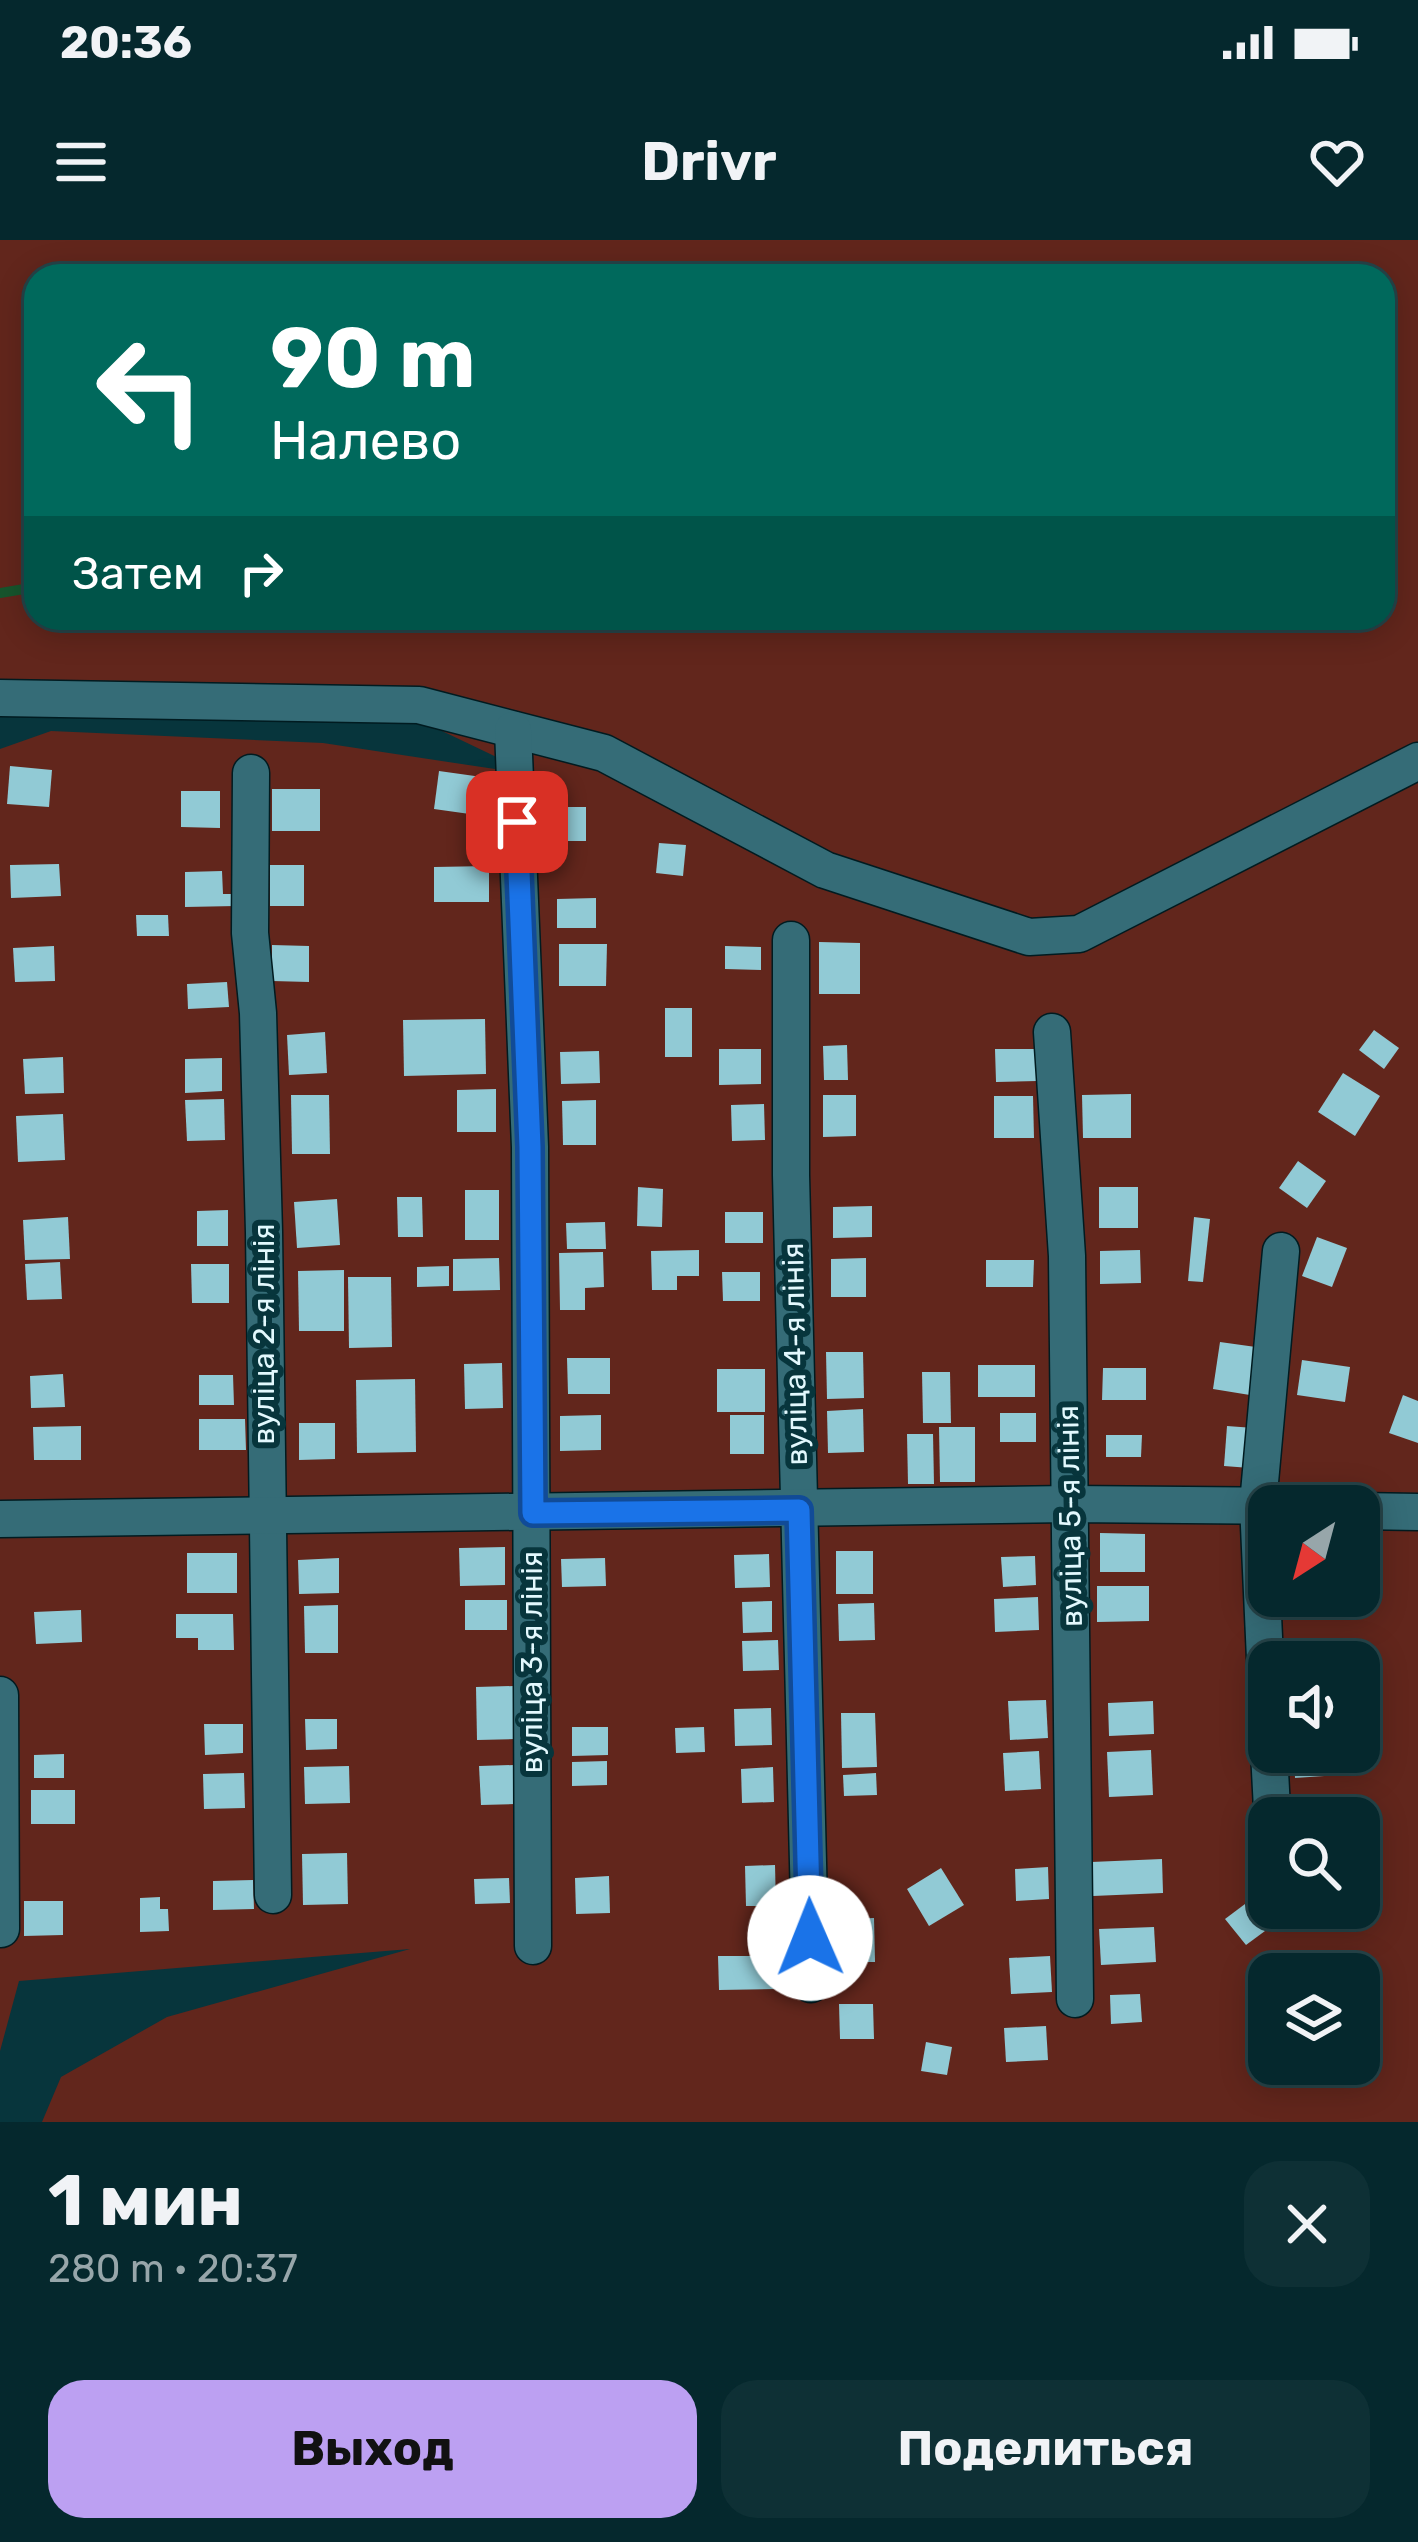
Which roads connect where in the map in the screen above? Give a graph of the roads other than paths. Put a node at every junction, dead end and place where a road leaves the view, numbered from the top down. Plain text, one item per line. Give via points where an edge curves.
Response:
1 (0, 698) edge
2 (513, 730) junction
3 (1418, 761) edge
4 (251, 773) dead end
5 (791, 940) dead end
6 (1052, 1032) dead end
7 (1281, 1251) dead end
8 (1273, 1485) edge
9 (1070, 1504) junction
10 (1248, 1505) edge
11 (799, 1510) junction
12 (1380, 1511) edge
13 (1418, 1512) edge
14 (533, 1513) junction
15 (265, 1516) junction
16 (0, 1519) edge
17 (0, 1695) edge
18 (273, 1895) dead end
19 (1, 1929) edge
20 (533, 1946) dead end
21 (811, 1984) dead end
22 (1075, 1999) dead end

1 - 2 street via 419,706
2 - 3 street via 604,753 825,870 1029,937 1079,934
2 - 14 street, вуліца 3-я лінія via 530,1147
4 - 15 street, вуліца 2-я лінія
5 - 11 street, вуліца 4-я лінія
6 - 9 street, вуліца 5-я лінія via 1067,1256
7 - 8 street
9 - 10 street
9 - 11 street
9 - 22 street, вуліца 5-я лінія
11 - 14 street
11 - 21 street, вуліца 4-я лінія
12 - 13 street
14 - 15 street
14 - 20 street, вуліца 3-я лінія
15 - 16 street
15 - 18 street, вуліца 2-я лінія
17 - 19 street

